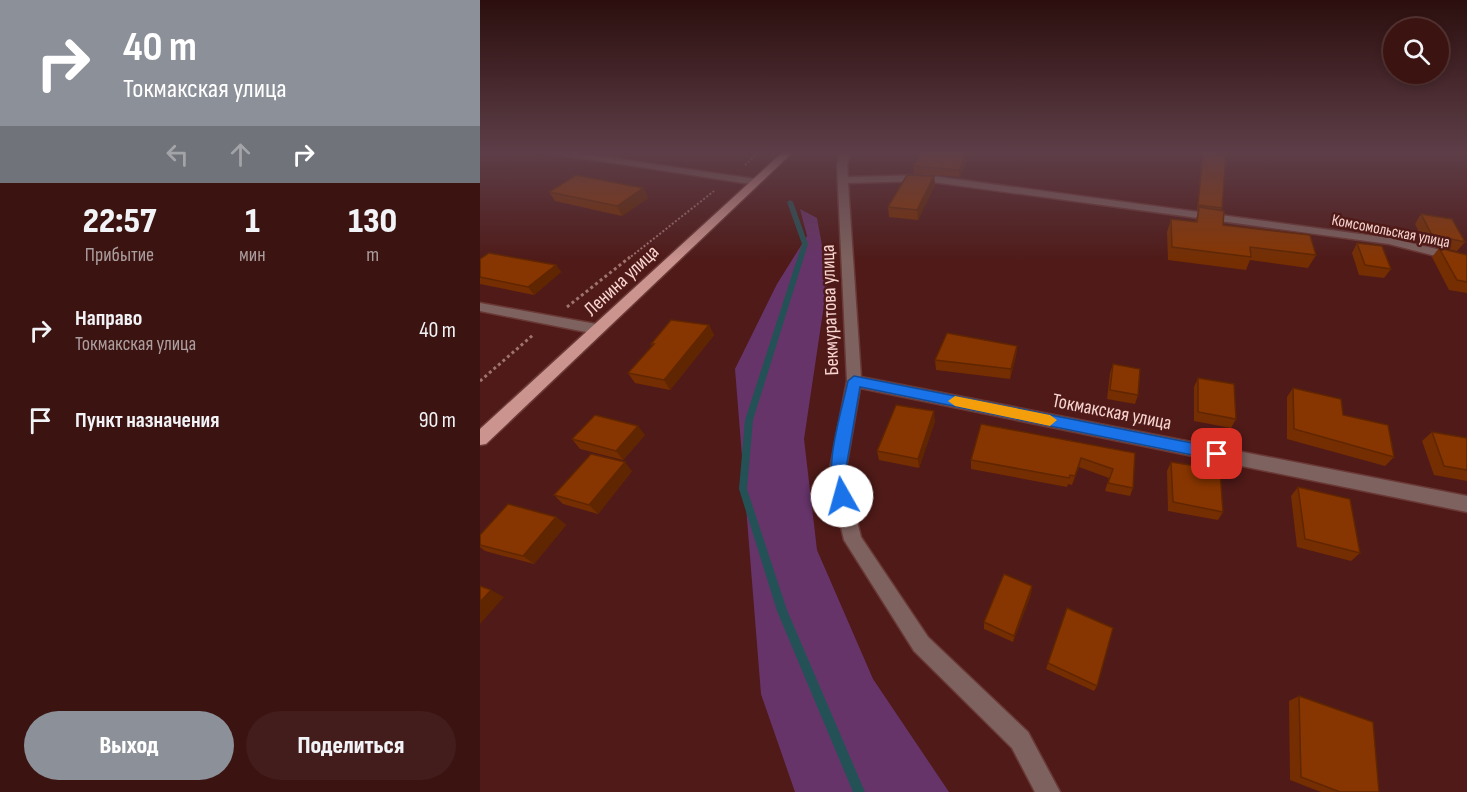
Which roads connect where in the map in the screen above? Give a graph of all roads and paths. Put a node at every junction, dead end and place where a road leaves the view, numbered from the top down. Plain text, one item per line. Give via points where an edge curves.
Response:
1 (717, 188) edge
2 (750, 188) edge
3 (844, 188) edge
4 (999, 188) edge
5 (1467, 260) edge
6 (480, 307) edge
7 (549, 321) junction
8 (596, 329) junction
9 (480, 381) edge
10 (854, 381) junction
11 (480, 439) edge
12 (1467, 504) edge
13 (1048, 792) edge

1 - 7 path
2 - 8 main road, Ленина улица
3 - 10 street, Бекмуратова улица
4 - 5 street, Комсомольская улица via 1389,241
6 - 7 street
7 - 8 street
7 - 9 path
8 - 11 main road, Ленина улица
10 - 12 street, Токмакская улица
10 - 13 street, Бекмуратова улица via 837,474 853,540 921,644 1020,740

